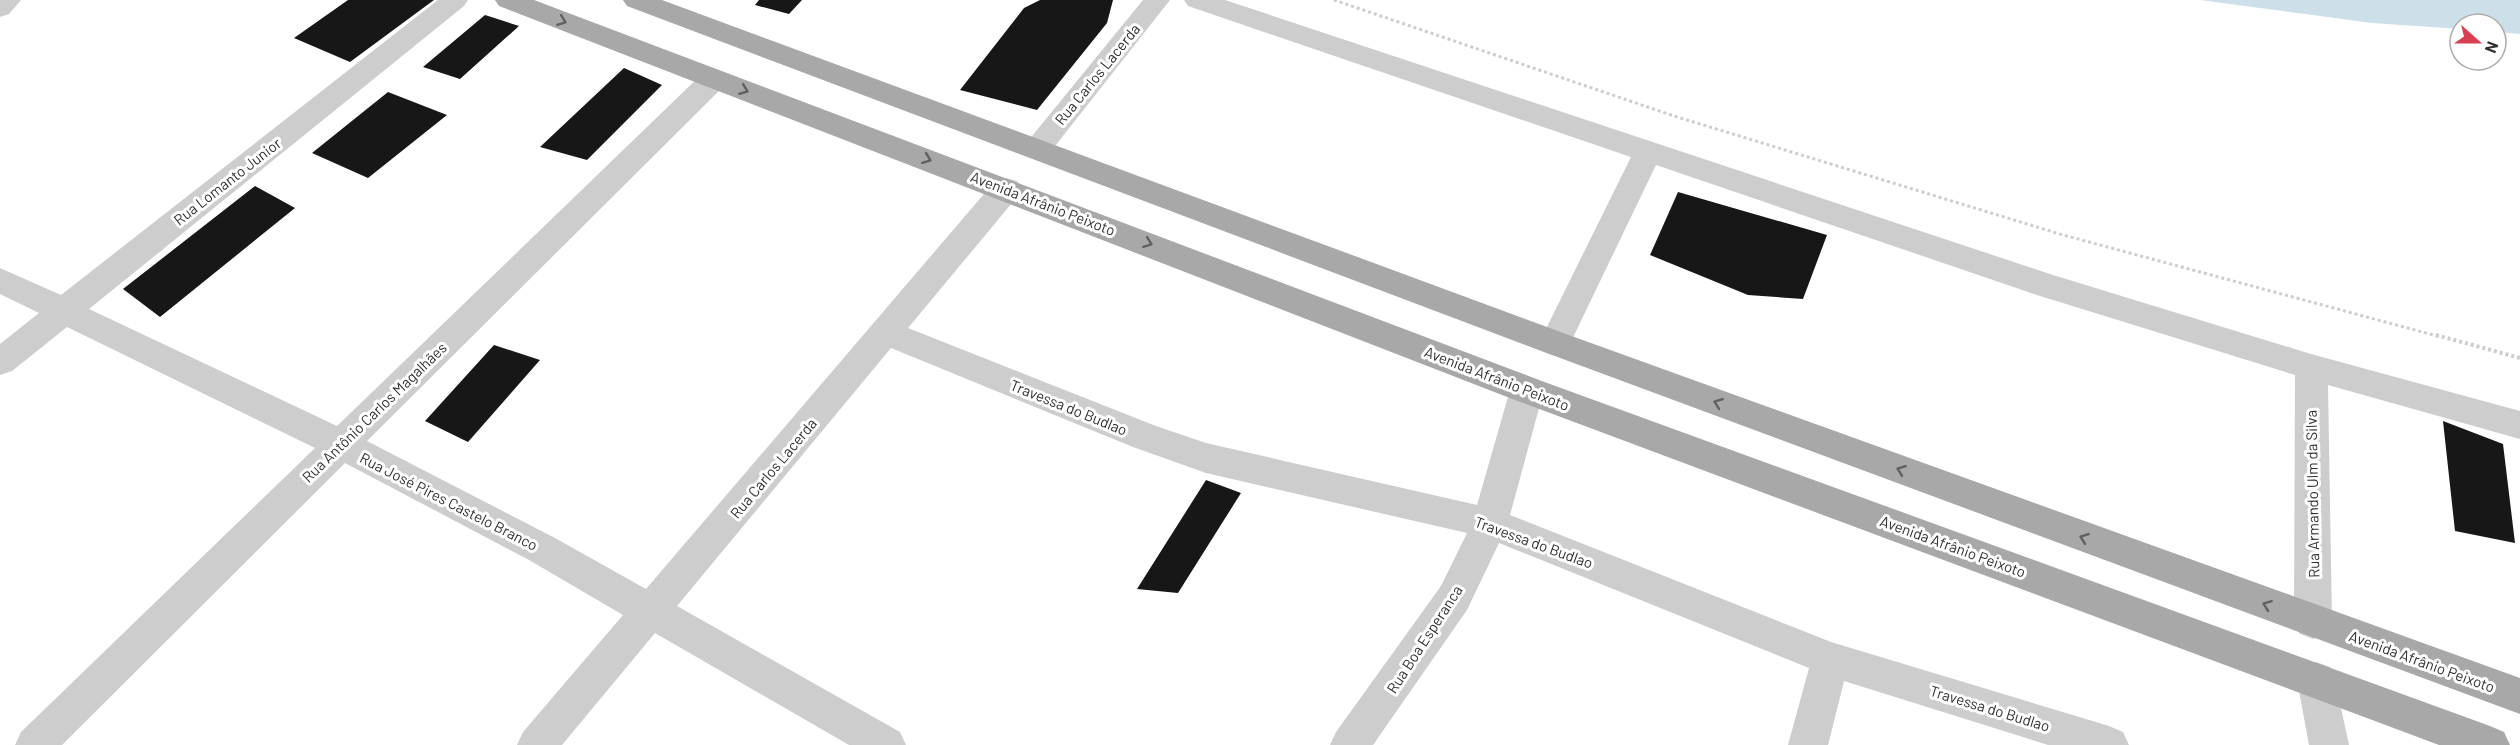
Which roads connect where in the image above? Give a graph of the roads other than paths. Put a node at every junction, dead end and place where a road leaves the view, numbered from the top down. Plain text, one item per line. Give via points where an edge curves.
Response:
1 (8, 0) edge
2 (455, 0) edge
3 (508, 0) edge
4 (636, 0) edge
5 (1157, 0) edge
6 (1197, 0) edge
7 (0, 8) edge
8 (714, 79) junction
9 (1038, 148) junction
10 (1648, 151) junction
11 (1006, 189) junction
12 (0, 280) edge
13 (63, 311) junction
14 (887, 333) junction
15 (1555, 343) junction
16 (0, 362) edge
17 (2311, 366) junction
18 (1527, 390) junction
19 (2520, 425) edge
20 (341, 444) junction
21 (1490, 523) junction
22 (652, 611) junction
23 (2313, 622) junction
24 (1830, 659) junction
25 (2316, 681) junction
26 (2520, 696) edge
27 (35, 745) edge
28 (537, 745) edge
29 (886, 745) edge
30 (1350, 745) edge
31 (1808, 745) edge
32 (2109, 745) edge
33 (2329, 745) edge
34 (2490, 745) edge

1 - 7 street
2 - 13 street, Rua Lomanto Junior
3 -> 8 main road, Avenida Afrânio Peixoto
4 - 9 main road, Avenida Afrânio Peixoto
5 - 9 street, Rua Carlos Lacerda
6 - 10 street
8 -> 11 main road, Avenida Afrânio Peixoto
8 - 20 street, Rua Antônio Carlos Magalhães
9 - 15 main road, Avenida Afrânio Peixoto
10 - 15 street
10 - 17 street via 2048,286
11 - 14 street, Rua Carlos Lacerda
11 -> 18 main road, Avenida Afrânio Peixoto
12 - 13 street, Rua José Pires Castelo Branco
13 - 16 street, Rua Lomanto Junior
13 - 20 street, Rua José Pires Castelo Branco
14 - 21 street, Travessa do Budlao via 1206,458
14 - 22 street, Rua Carlos Lacerda
23 -> 15 main road, Avenida Afrânio Peixoto
17 - 19 street
17 - 23 street, Rua Armando Ulm da Silva
18 - 21 street, Rua Boa Esperanca
18 - 25 main road, Avenida Afrânio Peixoto
20 - 22 street, Rua José Pires Castelo Branco
20 - 27 street, Rua Antônio Carlos Magalhães
21 - 24 street, Travessa do Budlao
21 - 30 street, Rua Boa Esperanca via 1454,598
22 - 28 street, Rua Carlos Lacerda
22 - 29 street, Rua José Pires Castelo Branco
23 - 26 main road, Avenida Afrânio Peixoto
24 - 31 street
24 - 32 street, Travessa do Budlao
25 - 33 street
25 - 34 main road, Avenida Afrânio Peixoto

